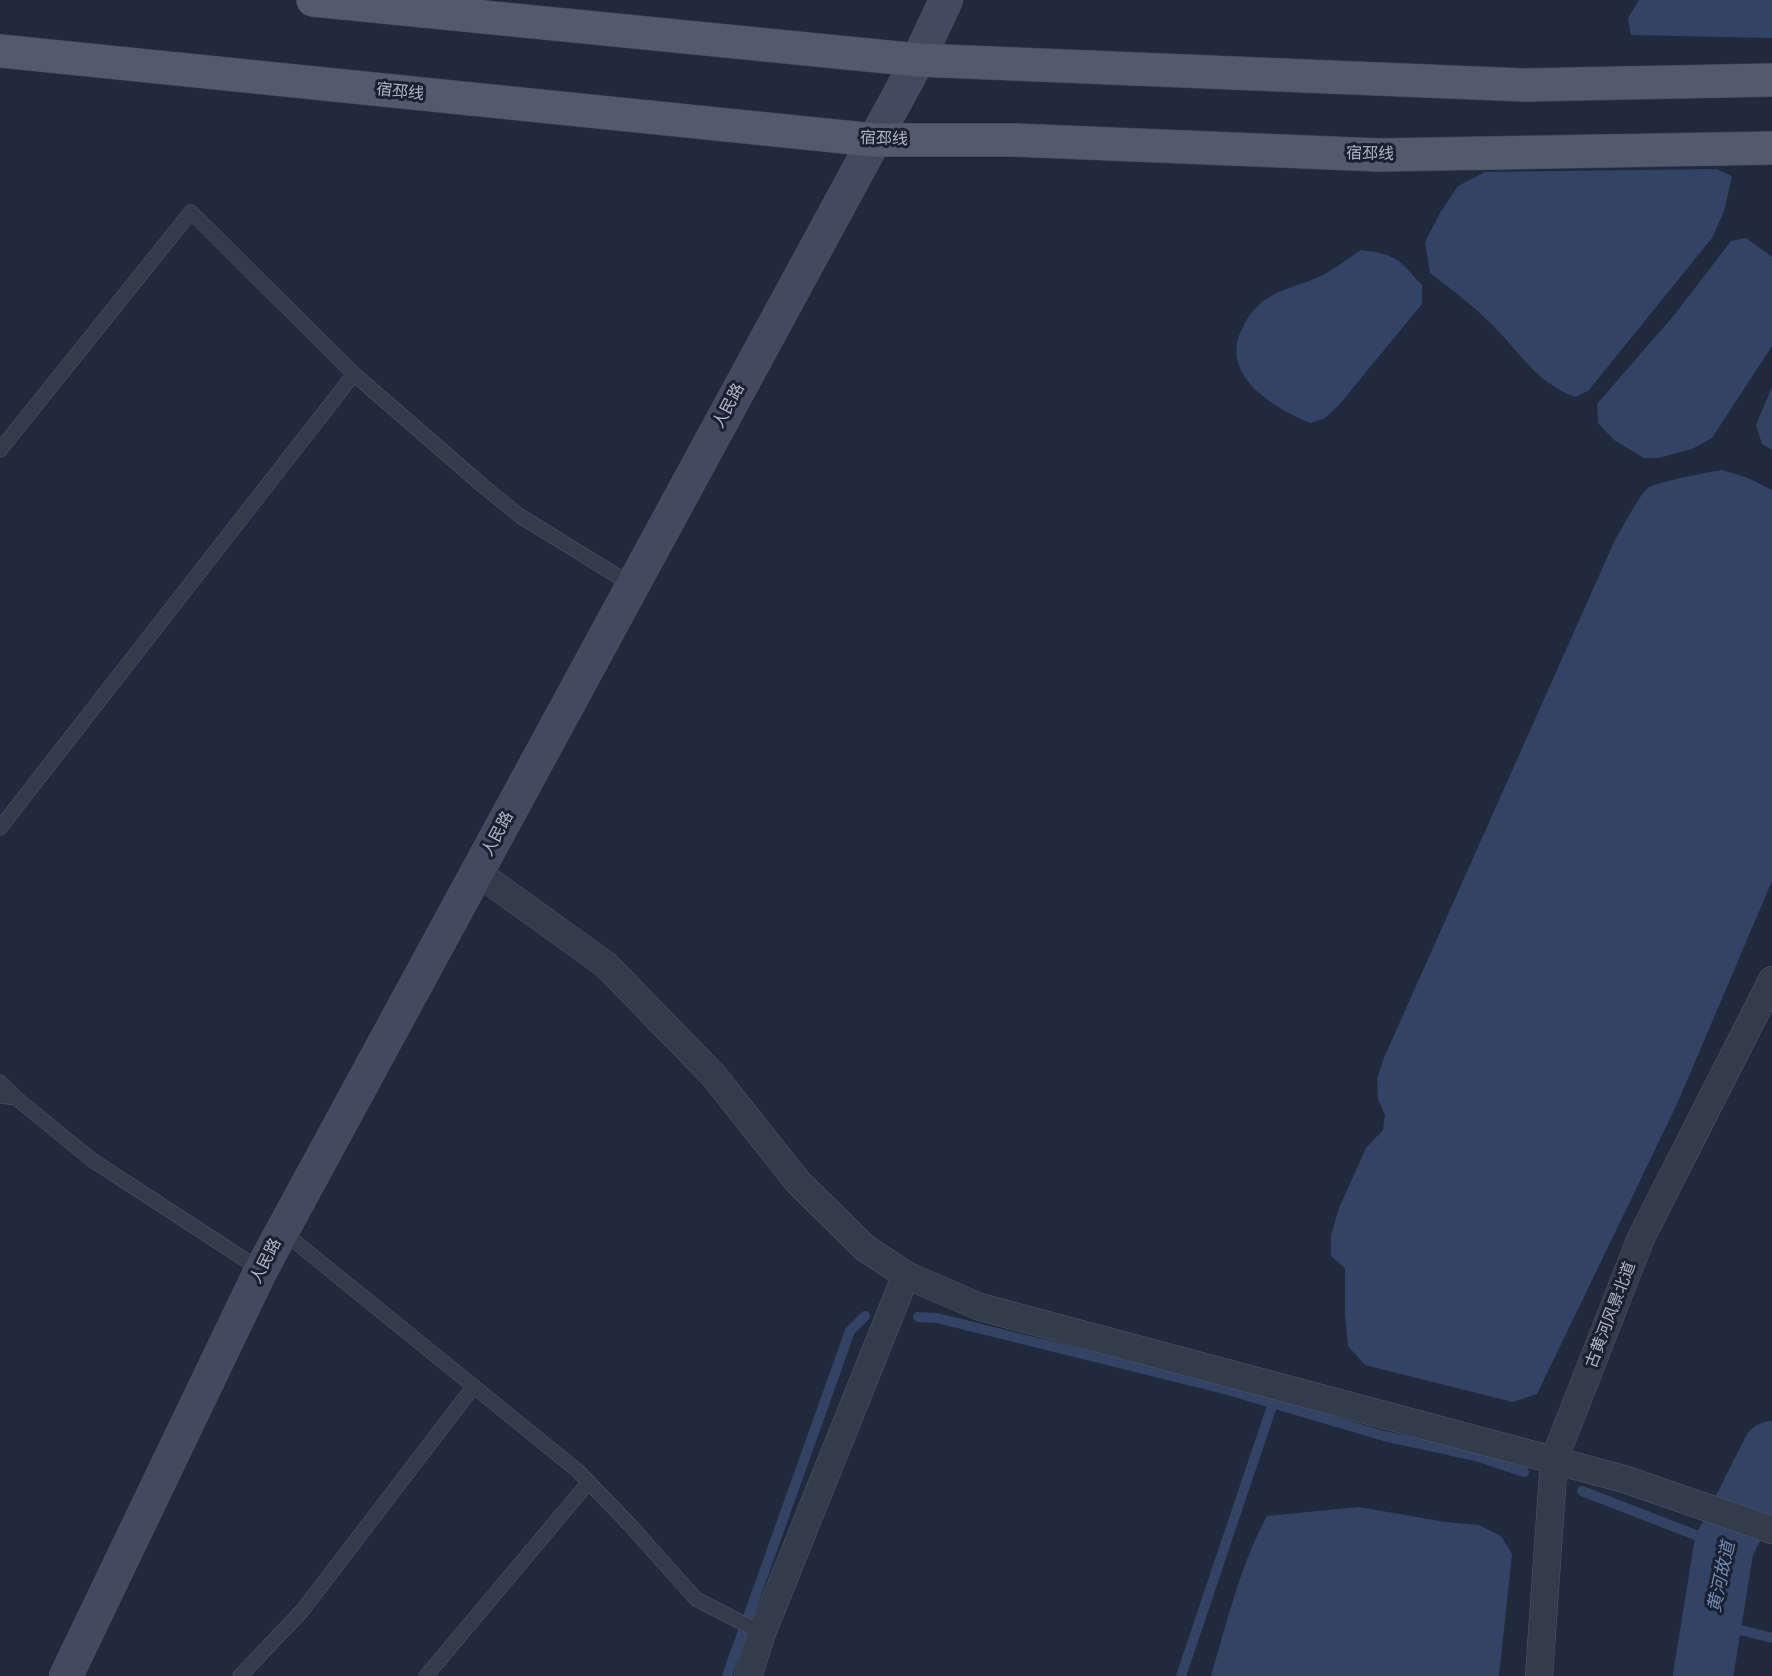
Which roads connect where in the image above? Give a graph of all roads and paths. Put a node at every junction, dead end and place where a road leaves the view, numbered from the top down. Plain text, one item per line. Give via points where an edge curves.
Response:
1 (313, 0) edge
2 (941, 3) edge
3 (0, 51) edge
4 (918, 60) junction
5 (1772, 80) edge
6 (874, 140) junction
7 (1772, 148) edge
8 (354, 374) junction
9 (0, 450) edge
10 (632, 585) junction
11 (0, 828) edge
12 (477, 872) junction
13 (1772, 980) edge
14 (0, 1082) edge
15 (0, 1096) edge
16 (16, 1098) junction
17 (282, 1231) junction
18 (261, 1270) junction
19 (906, 1275) junction
20 (474, 1386) junction
21 (1554, 1460) junction
22 (589, 1482) junction
23 (1772, 1530) edge
24 (761, 1633) junction
25 (66, 1676) edge
26 (240, 1676) edge
27 (426, 1676) edge
28 (748, 1676) edge
29 (1539, 1676) edge

1 - 4 main road
2 - 4 street, 人民路
3 - 6 main road, 宿邳线
4 - 5 main road via 1524,85
4 - 6 street, 人民路
6 - 7 main road, 宿邳线 via 1014,140 1379,155
6 - 10 street, 人民路
8 - 9 lane via 191,212
8 - 10 lane via 520,516
8 - 11 lane
10 - 12 street, 人民路
12 - 17 street, 人民路
12 - 19 street via 606,964 714,1076 798,1182 865,1248
13 - 21 street, 古黄河风景北道 via 1641,1238
14 - 16 lane
15 - 16 lane
16 - 18 lane via 92,1160
17 - 18 street, 人民路
17 - 20 lane
18 - 25 street, 人民路
19 - 21 street via 980,1307
19 - 24 street
20 - 22 lane
20 - 26 lane via 302,1611
21 - 23 street via 1624,1479
21 - 29 street, 古黄河风景北道
22 - 24 lane via 696,1599
22 - 27 lane
24 - 28 street

